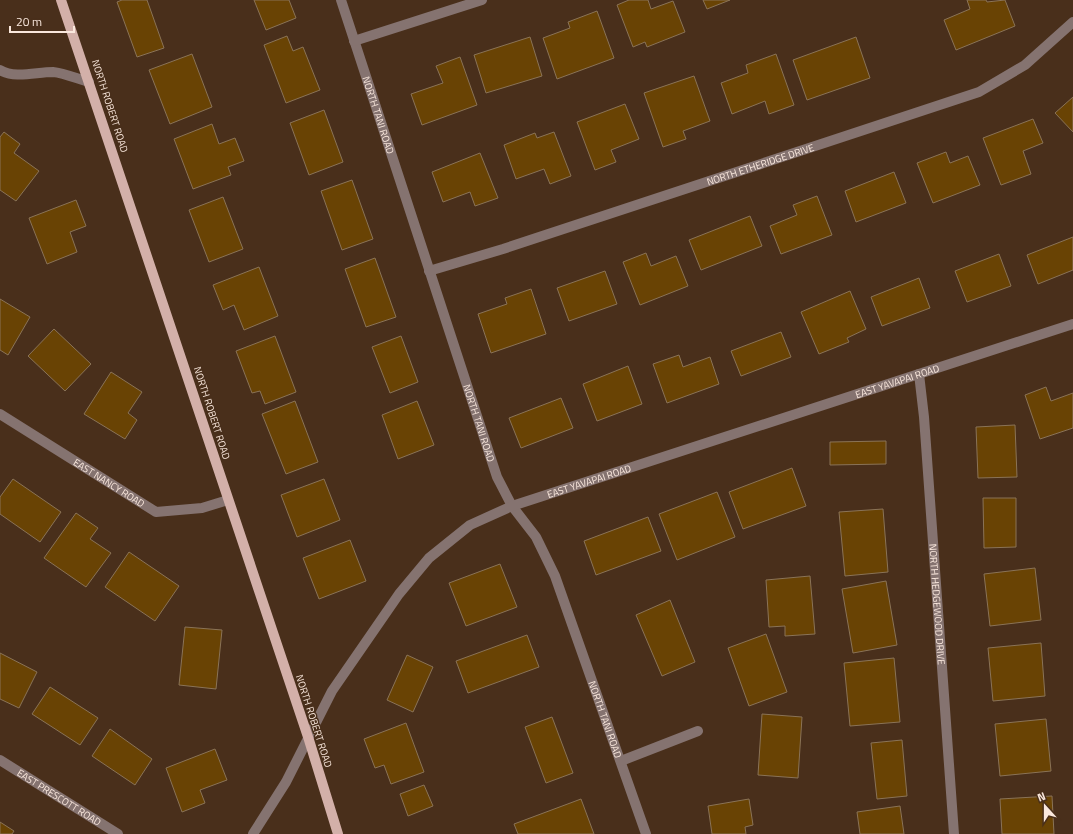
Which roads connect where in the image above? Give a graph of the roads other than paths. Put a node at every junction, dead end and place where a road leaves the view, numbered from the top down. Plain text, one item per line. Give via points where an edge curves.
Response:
1 (62, 0) edge
2 (341, 0) edge
3 (482, 0) edge
4 (1073, 22) edge
5 (354, 41) junction
6 (0, 70) edge
7 (89, 82) junction
8 (429, 271) junction
9 (1073, 324) edge
10 (918, 374) junction
11 (0, 414) edge
12 (228, 500) junction
13 (512, 506) junction
14 (698, 730) dead end
15 (308, 740) junction
16 (0, 760) edge
17 (621, 761) junction
18 (118, 834) edge
19 (253, 834) edge
20 (338, 834) edge
21 (646, 834) edge
22 (954, 834) edge

1 - 7 main road, NORTH ROBERT ROAD
2 - 5 street, NORTH TANI ROAD
3 - 5 street
4 - 8 street, NORTH ETHERIDGE DRIVE via 1025,65 979,92
5 - 8 street, NORTH TANI ROAD
6 - 7 street via 5,73 53,72
7 - 12 main road, NORTH ROBERT ROAD
8 - 13 street, NORTH TANI ROAD via 497,477
9 - 10 street, EAST YAVAPAI ROAD
10 - 13 street, EAST YAVAPAI ROAD
10 - 22 street, NORTH HEDGEWOOD DRIVE via 924,417
11 - 12 street, EAST NANCY ROAD via 156,512 202,508
12 - 15 main road, NORTH ROBERT ROAD
13 - 15 street, EAST YAVAPAI ROAD via 470,525 429,558 399,594 332,691
13 - 17 street, NORTH TANI ROAD via 536,537 556,576
14 - 17 street
15 - 19 street, EAST YAVAPAI ROAD via 286,782
15 - 20 main road, NORTH ROBERT ROAD
16 - 18 street, EAST PRESCOTT ROAD
17 - 21 street, NORTH TANI ROAD

